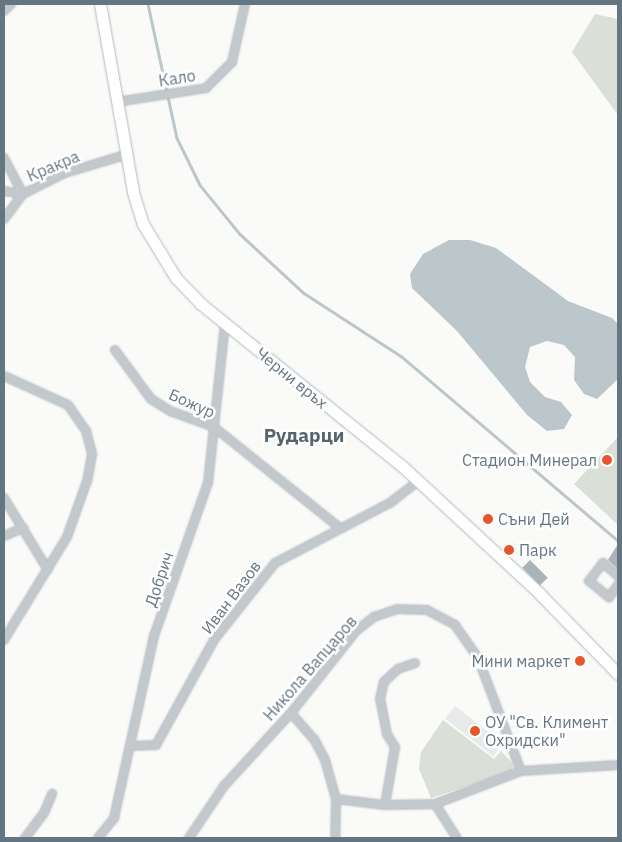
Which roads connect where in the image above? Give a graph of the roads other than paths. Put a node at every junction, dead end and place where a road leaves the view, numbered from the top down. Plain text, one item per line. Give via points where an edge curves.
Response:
1 (10, 4) edge
2 (100, 4) edge
3 (245, 4) edge
4 (4, 11) edge
5 (116, 102) junction
6 (125, 155) junction
7 (4, 158) edge
8 (4, 191) edge
9 (23, 194) junction
10 (4, 219) edge
11 (225, 324) junction
12 (115, 350) dead end
13 (4, 376) edge
14 (214, 427) junction
15 (418, 481) junction
16 (4, 498) edge
17 (339, 527) junction
18 (23, 528) junction
19 (4, 536) edge
20 (48, 570) junction
21 (618, 576) edge
22 (618, 586) edge
23 (4, 640) edge
24 (416, 663) dead end
25 (618, 674) edge
26 (291, 713) junction
27 (130, 746) junction
28 (618, 765) edge
29 (521, 770) junction
30 (52, 794) dead end
31 (336, 799) junction
32 (435, 804) junction
33 (385, 805) junction
34 (24, 838) edge
35 (98, 838) edge
36 (190, 838) edge
37 (334, 838) edge
38 (457, 838) edge

1 - 4 street
2 - 5 street, Черни връх
3 - 5 street, Кало via 232,62 206,88
5 - 6 street, Черни връх
6 - 9 street, Кракра via 65,173
6 - 11 street, Черни връх via 143,224 157,250 176,278
7 - 9 street
8 - 9 street
9 - 10 street, Кракра
11 - 14 street, Добрич
11 - 15 street, Черни връх
12 - 14 street, Божур via 151,399 170,411
13 - 20 street via 68,405 86,431 92,454 87,482 67,537
14 - 17 street, Божур
14 - 27 street, Добрич via 208,483 154,636
15 - 17 street, Иван Вазов via 390,503
15 - 25 street, Черни връх via 539,593
16 - 18 street
17 - 27 street, Иван Вазов via 275,563 257,581 214,640 156,745
18 - 19 street
18 - 20 street
20 - 23 street
21 - 22 street via 603,563 589,581 609,597
24 - 33 street via 398,668 384,682 380,699 387,734 395,747
26 - 29 street, Никола Вапцаров via 356,631 374,617 397,610 427,610 455,626 478,658
26 - 31 street via 314,739
26 - 36 street, Никола Вапцаров via 224,786
27 - 35 street, Добрич via 114,818
28 - 29 street
29 - 32 street
30 - 34 street via 44,813
31 - 33 street
31 - 37 street
32 - 33 street
32 - 38 street

